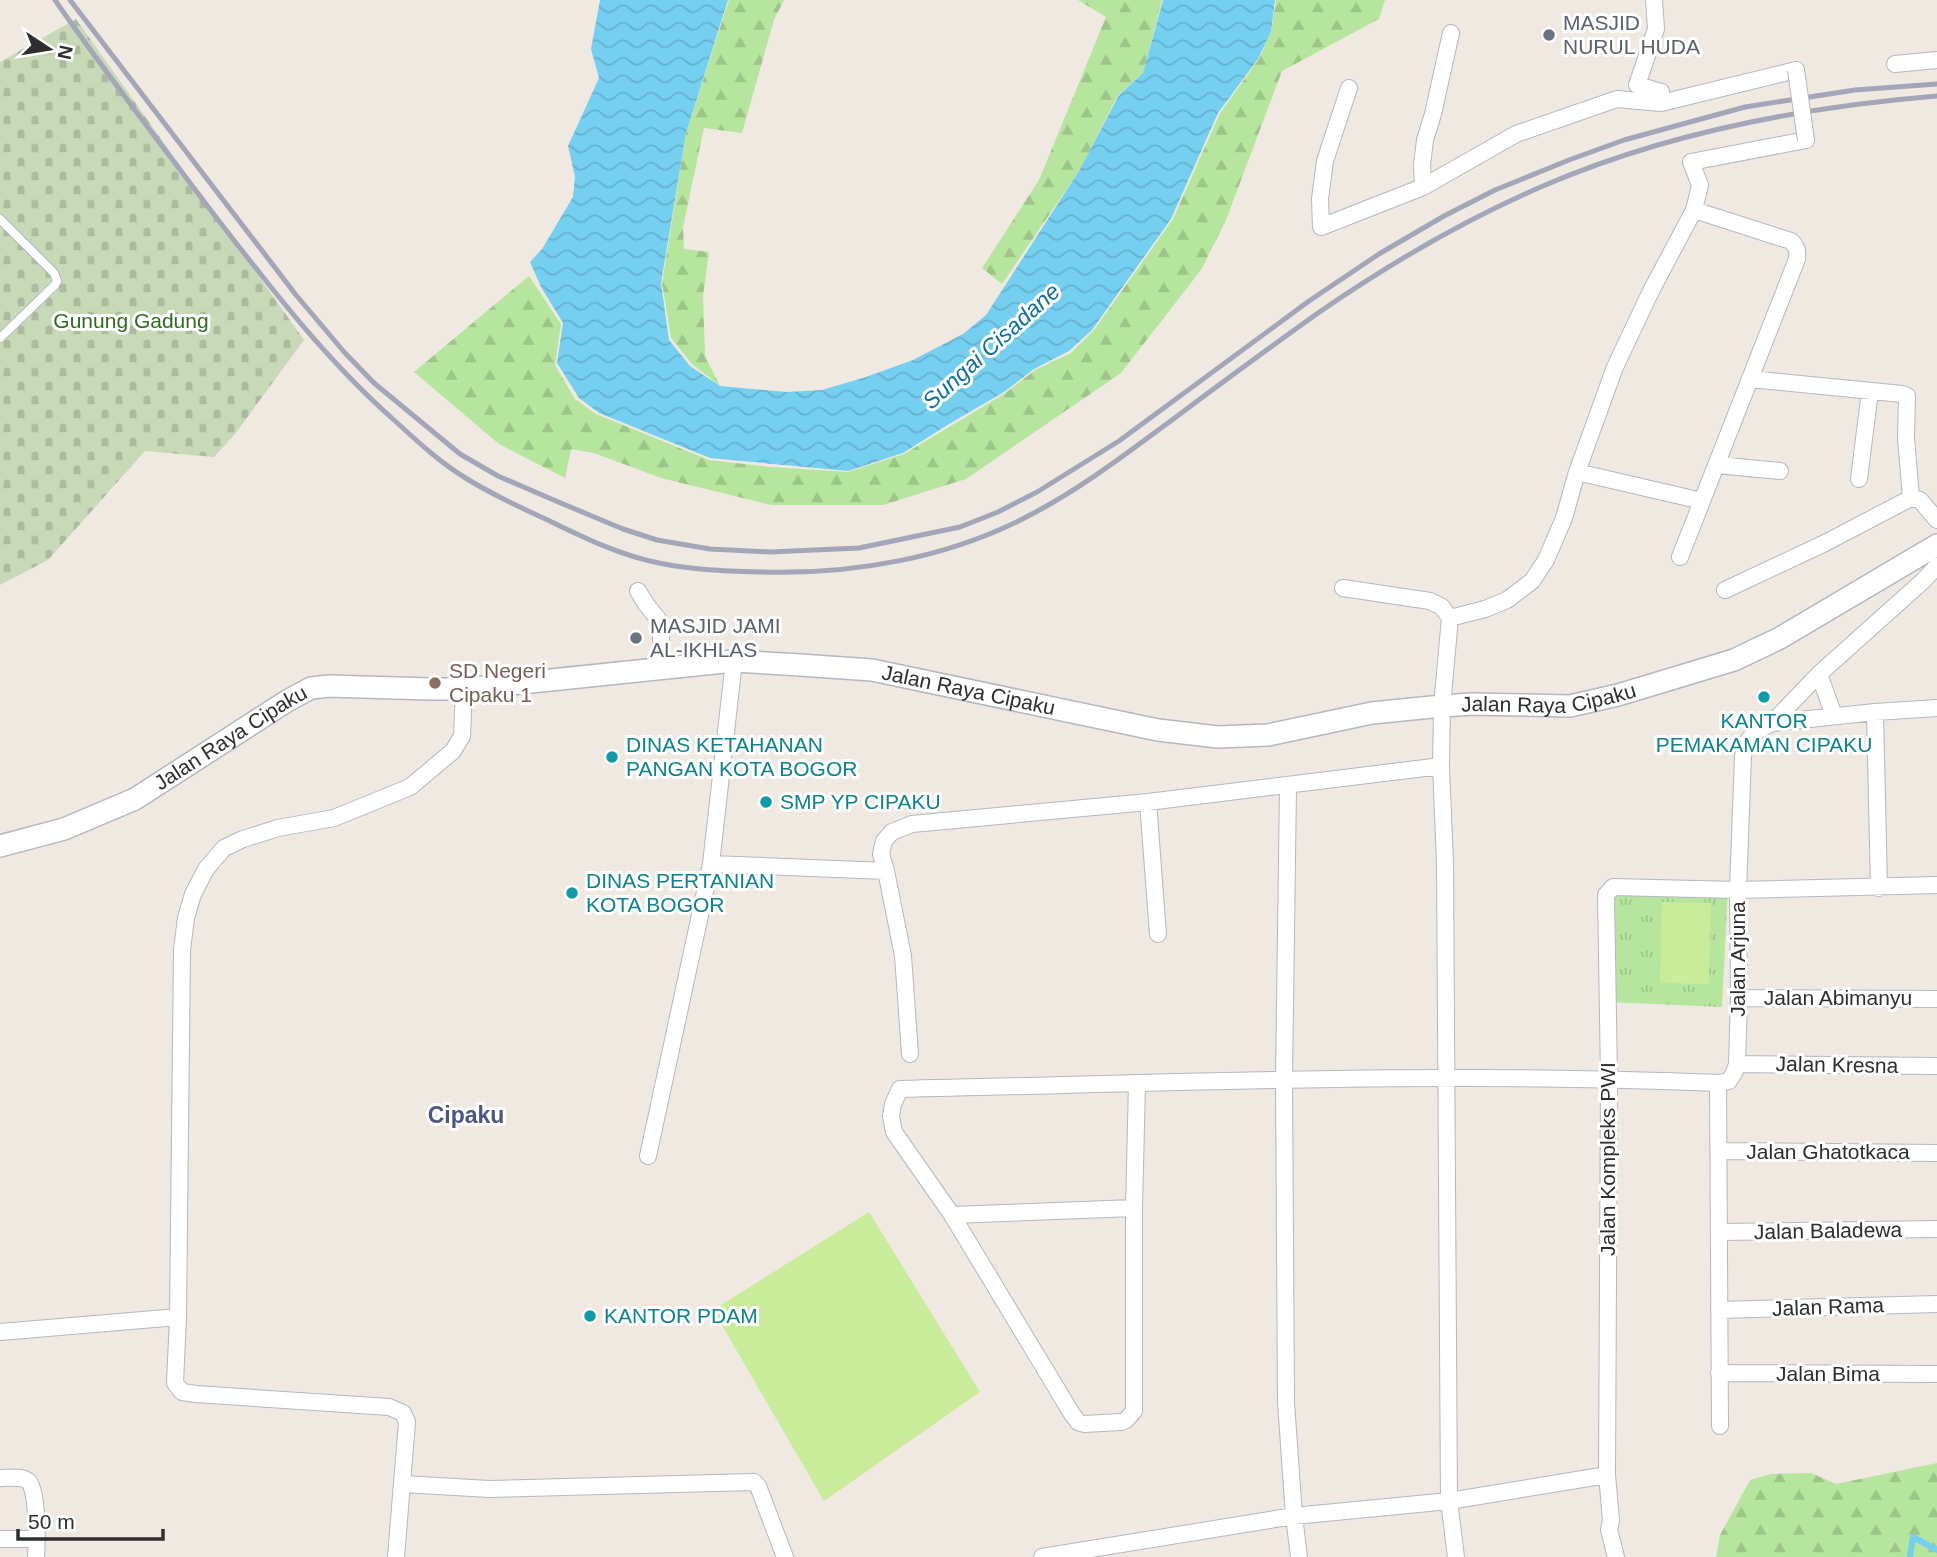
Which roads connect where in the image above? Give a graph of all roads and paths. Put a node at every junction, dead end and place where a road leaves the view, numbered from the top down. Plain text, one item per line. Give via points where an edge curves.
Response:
1 (1654, 0) edge
2 (1451, 33) dead end
3 (1937, 61) edge
4 (1895, 64) dead end
5 (1349, 88) dead end
6 (1661, 103) junction
7 (1423, 187) junction
8 (1694, 209) junction
9 (0, 219) edge
10 (0, 338) edge
11 (1750, 379) junction
12 (1870, 391) junction
13 (1717, 465) junction
14 (1780, 471) dead end
15 (1577, 472) junction
16 (1859, 479) dead end
17 (1911, 498) junction
18 (1702, 501) junction
19 (1937, 520) edge
20 (1937, 545) edge
21 (1680, 557) dead end
22 (1937, 566) edge
23 (1343, 588) dead end
24 (1726, 590) dead end
25 (638, 591) dead end
26 (1450, 618) junction
27 (734, 661) junction
28 (662, 667) junction
29 (1819, 674) junction
30 (464, 689) junction
31 (1442, 706) junction
32 (1937, 708) edge
33 (1875, 712) junction
34 (1834, 716) junction
35 (1772, 723) junction
36 (1441, 766) junction
37 (1288, 786) junction
38 (1148, 802) junction
39 (0, 846) edge
40 (711, 864) junction
41 (886, 871) junction
42 (1937, 885) edge
43 (1879, 888) junction
44 (1738, 890) junction
45 (1158, 934) dead end
46 (1739, 998) junction
47 (1937, 999) edge
48 (910, 1054) dead end
49 (1737, 1064) junction
50 (1937, 1066) edge
51 (1447, 1078) junction
52 (1609, 1078) junction
53 (1284, 1079) junction
54 (1718, 1083) junction
55 (1137, 1084) junction
56 (1719, 1151) junction
57 (1937, 1153) edge
58 (648, 1156) dead end
59 (1134, 1208) junction
60 (952, 1215) junction
61 (1937, 1229) edge
62 (1719, 1232) junction
63 (1937, 1304) edge
64 (1719, 1310) junction
65 (178, 1317) junction
66 (0, 1332) edge
67 (1719, 1373) junction
68 (1937, 1374) edge
69 (1720, 1426) dead end
70 (1606, 1475) junction
71 (0, 1478) edge
72 (403, 1483) junction
73 (1449, 1501) junction
74 (1294, 1516) junction
75 (0, 1539) edge
76 (37, 1539) junction
77 (36, 1557) edge
78 (396, 1557) edge
79 (785, 1557) edge
80 (1042, 1557) edge
81 (1299, 1557) edge
82 (1456, 1557) edge
83 (1616, 1557) edge

1 - 6 street via 1656,29 1637,85 1661,92
2 - 7 street via 1425,140
3 - 4 street
5 - 7 street via 1325,161 1321,227
6 - 7 street via 1617,99 1516,134
6 - 8 street, bridge via 1796,70 1806,140 1691,162 1700,185
8 - 11 street via 1796,246 1797,258
8 - 15 street via 1625,345
9 - 10 lane via 57,281
11 - 12 street
11 - 13 street
12 - 16 street
12 - 17 street via 1907,396
13 - 14 street
13 - 18 street
15 - 18 street
15 - 26 street via 1564,519 1532,582 1485,610
17 - 19 street via 1920,500
17 - 24 street
18 - 21 street
20 - 31 street, Jalan Raya Cipaku via 1780,638 1734,660 1570,706
22 - 29 street, Jalan Arjuna
23 - 26 street via 1430,601
25 - 28 street via 663,628
26 - 31 street
27 - 28 street, Jalan Raya Cipaku
27 - 31 street, Jalan Raya Cipaku via 872,670 1158,730 1218,737 1268,735 1372,713
27 - 40 street
28 - 30 street, Jalan Raya Cipaku
29 - 34 street
29 - 35 street, Jalan Arjuna
30 - 39 street, Jalan Raya Cipaku via 312,688 135,799 64,829
30 - 65 street via 462,736 453,751 410,787 334,818 278,828 224,848 193,894 182,950
31 - 36 street
32 - 33 street
33 - 34 street
33 - 43 street
34 - 35 street
35 - 44 street, Jalan Arjuna via 1747,741 1743,756
36 - 37 street
36 - 51 street
37 - 38 street
37 - 53 street
38 - 41 street via 912,824 892,832 884,841 881,854
38 - 45 street
40 - 41 street
40 - 58 street
41 - 48 street via 903,956
42 - 43 street
43 - 44 street
44 - 46 street, Jalan Arjuna
44 - 52 street, Jalan Kompleks PWI via 1613,887 1607,892
46 - 47 street, Jalan Abimanyu
46 - 49 street, Jalan Arjuna
49 - 50 street, Jalan Kresna
49 - 54 street via 1729,1081
51 - 52 street
51 - 53 street
51 - 73 street
52 - 54 street
52 - 70 street, Jalan Kompleks PWI
53 - 55 street
53 - 74 street via 1286,1402
54 - 56 street
55 - 59 street
55 - 60 street via 900,1089 891,1116 894,1132
56 - 57 street, Jalan Ghatotkaca
56 - 62 street
59 - 60 street
59 - 60 street via 1134,1411 1121,1422 1090,1424 1078,1422 1072,1415
61 - 62 street, Jalan Baladewa
62 - 64 street
63 - 64 street, Jalan Rama
64 - 67 street
65 - 66 street
65 - 72 street via 176,1383 183,1392 396,1410 407,1422
67 - 68 street, Jalan Bima
67 - 69 street
70 - 73 street
70 - 83 street, Jalan Kompleks PWI via 1609,1531
71 - 76 street via 29,1481
72 - 78 street
72 - 79 street via 489,1489 754,1482
73 - 74 street
73 - 82 street
74 - 80 street
74 - 81 street
75 - 76 street
76 - 77 street

